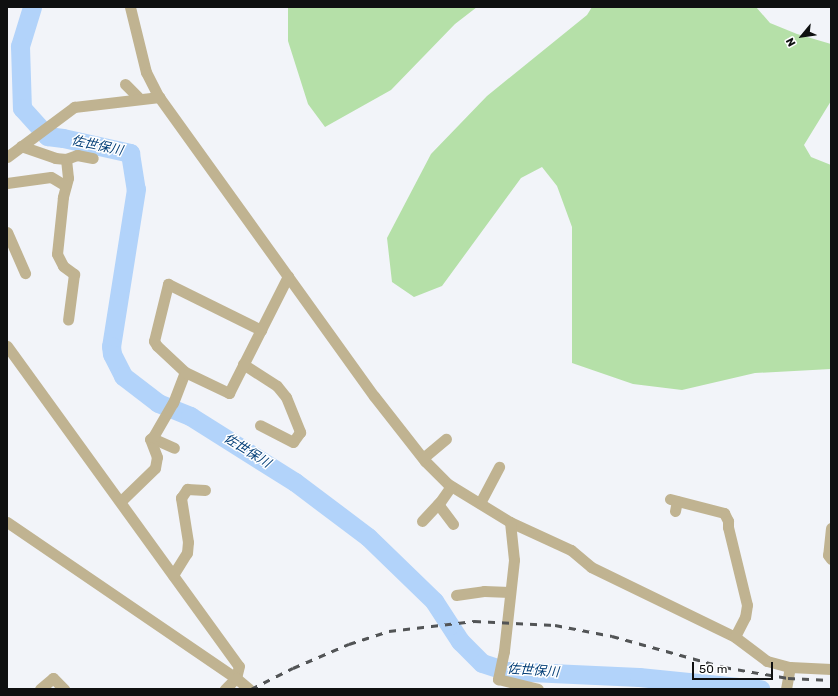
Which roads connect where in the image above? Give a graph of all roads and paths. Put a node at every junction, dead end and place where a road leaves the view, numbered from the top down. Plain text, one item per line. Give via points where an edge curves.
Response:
1 (130, 7) edge
2 (125, 84) dead end
3 (159, 97) junction
4 (140, 99) junction
5 (20, 146) junction
6 (7, 156) edge
7 (93, 158) dead end
8 (66, 159) junction
9 (7, 183) edge
10 (66, 186) junction
11 (7, 232) edge
12 (25, 274) dead end
13 (288, 276) junction
14 (68, 320) dead end
15 (260, 330) junction
16 (7, 346) edge
17 (243, 364) junction
18 (185, 372) junction
19 (260, 425) dead end
20 (153, 438) junction
21 (446, 439) dead end
22 (174, 448) dead end
23 (423, 458) junction
24 (494, 469) dead end
25 (451, 486) junction
26 (205, 490) dead end
27 (121, 501) junction
28 (480, 503) junction
29 (438, 504) junction
30 (674, 504) dead end
31 (422, 521) dead end
32 (7, 522) edge
33 (510, 522) junction
34 (453, 524) dead end
35 (831, 528) edge
36 (831, 559) edge
37 (173, 575) junction
38 (510, 592) junction
39 (456, 594) dead end
40 (735, 637) junction
41 (790, 666) junction
42 (831, 668) edge
43 (242, 683) edge
44 (787, 685) edge
45 (40, 689) edge
46 (64, 689) edge
47 (225, 689) edge
48 (538, 689) edge

1 - 3 street via 146,72
2 - 4 street
3 - 4 street
3 - 13 street
4 - 5 street via 74,107
5 - 6 street
5 - 8 street via 55,158
7 - 8 street via 77,155
8 - 10 street
9 - 10 street via 51,177
10 - 14 street via 57,254 63,266 74,274
11 - 12 street
13 - 15 street
13 - 23 street via 374,396
15 - 17 street
15 - 18 street via 168,284 154,341
16 - 27 street
17 - 18 street via 229,393
17 - 19 street via 282,391 300,432 293,442
18 - 20 street via 173,403
20 - 22 street
20 - 27 street via 150,439 156,457 155,468
21 - 23 street
23 - 25 street
24 - 28 street
25 - 28 street
25 - 29 street
26 - 37 street via 187,489 181,498 188,542 187,553
27 - 37 street
28 - 33 street
29 - 31 street
29 - 34 street
30 - 40 street via 724,513 728,521 747,605 745,617
32 - 43 street
33 - 38 street via 514,560
33 - 40 street via 571,550 591,567
35 - 36 street via 828,555
37 - 43 street via 239,666
38 - 39 street via 484,590
38 - 48 street via 504,651 498,679
40 - 41 street via 768,661
41 - 42 street
41 - 44 street
43 - 47 street
45 - 46 street via 53,678

